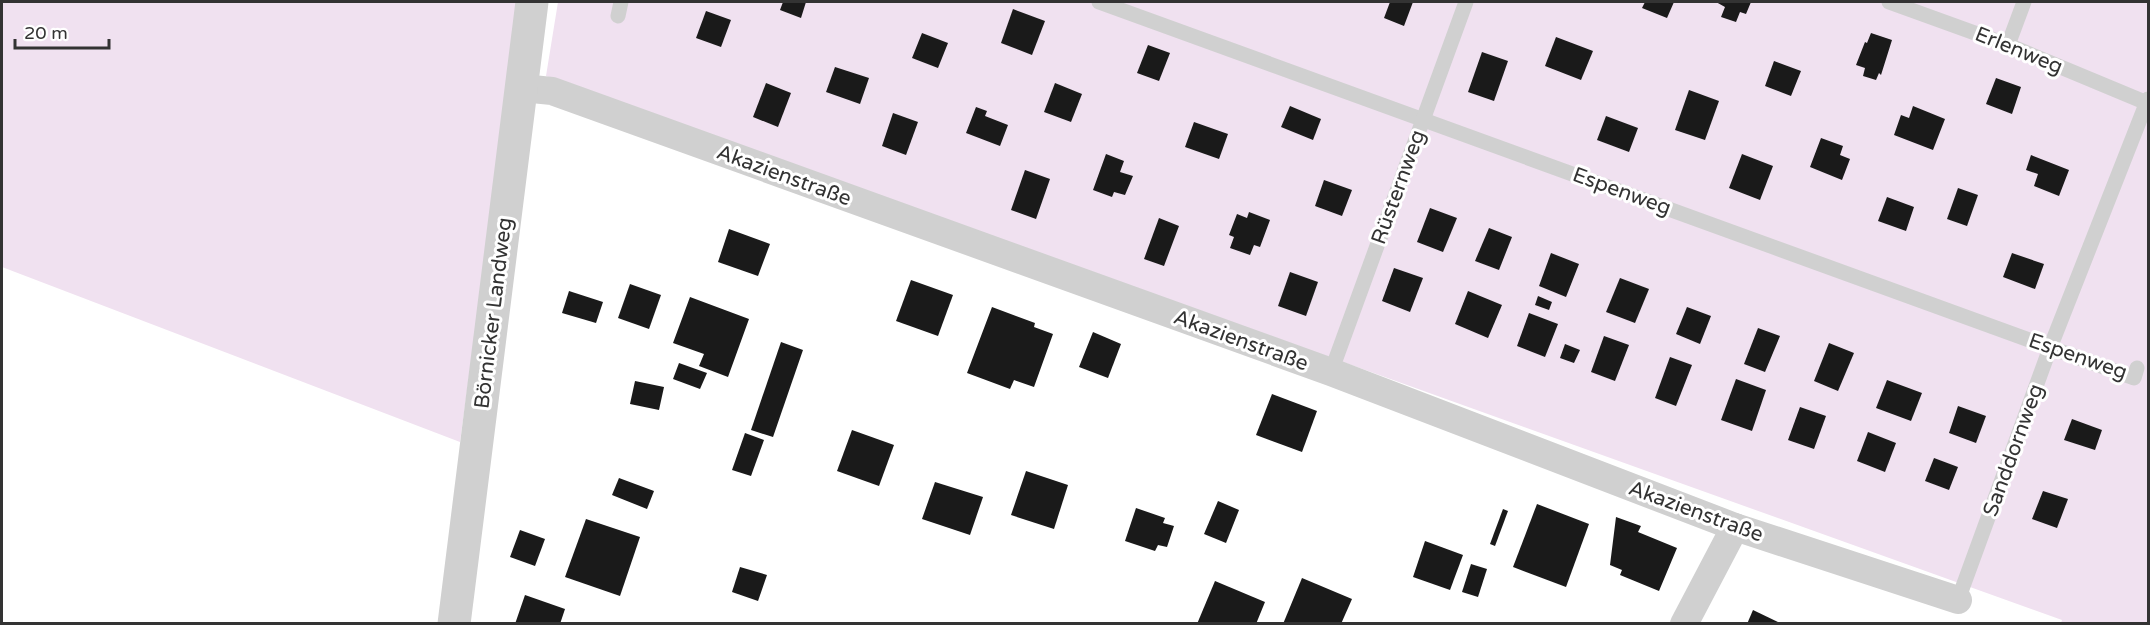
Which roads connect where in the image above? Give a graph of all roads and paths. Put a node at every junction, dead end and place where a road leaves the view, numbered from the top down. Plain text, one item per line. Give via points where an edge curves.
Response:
1 (532, 2) edge
2 (1099, 2) edge
3 (1466, 2) edge
4 (1889, 2) edge
5 (2024, 2) edge
6 (2008, 45) junction
7 (522, 88) junction
8 (2148, 101) edge
9 (1424, 118) junction
10 (2050, 348) junction
11 (2138, 368) dead end
12 (1331, 372) junction
13 (1735, 527) junction
14 (1958, 600) joint
15 (454, 624) edge
16 (1684, 624) edge

1 - 7 street, Börnicker Landweg
2 - 9 lane, Espenweg
3 - 9 lane, Rüsternweg
4 - 6 lane, Erlenweg
5 - 6 lane
6 - 8 lane, Erlenweg
7 - 12 street, Akazienstraße via 563,95
7 - 15 street, Börnicker Landweg
8 - 10 lane, Sanddornweg
9 - 10 lane, Espenweg
9 - 12 lane, Rüsternweg
10 - 11 lane, Espenweg via 2134,378
10 - 14 lane, Sanddornweg
12 - 13 street, Akazienstraße
13 - 14 street, Akazienstraße
13 - 16 street

